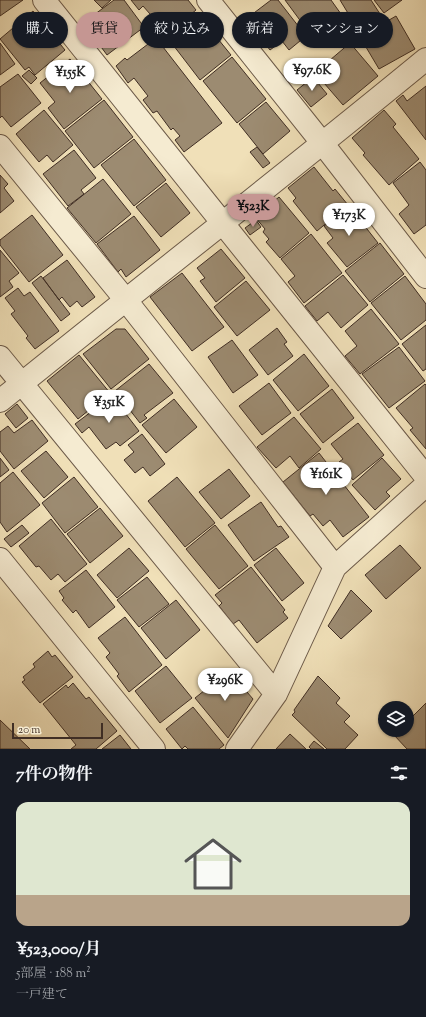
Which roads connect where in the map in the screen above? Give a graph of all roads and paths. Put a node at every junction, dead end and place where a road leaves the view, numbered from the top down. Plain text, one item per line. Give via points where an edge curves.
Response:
1 (44, 0) edge
2 (208, 0) edge
3 (426, 59) edge
4 (323, 144) junction
5 (0, 146) edge
6 (223, 223) junction
7 (426, 277) edge
8 (125, 299) junction
9 (0, 357) edge
10 (21, 384) junction
11 (0, 401) edge
12 (426, 477) edge
13 (426, 485) edge
14 (0, 559) edge
15 (334, 567) junction
16 (276, 694) junction
17 (154, 749) edge
18 (237, 749) edge

1 - 6 street
2 - 4 street
3 - 4 street
4 - 6 street
4 - 7 street
5 - 8 street
6 - 8 street
6 - 12 street
8 - 10 street
8 - 15 street
9 - 10 street
10 - 11 street
10 - 16 street
13 - 15 street
14 - 17 street
15 - 16 street
16 - 18 street

